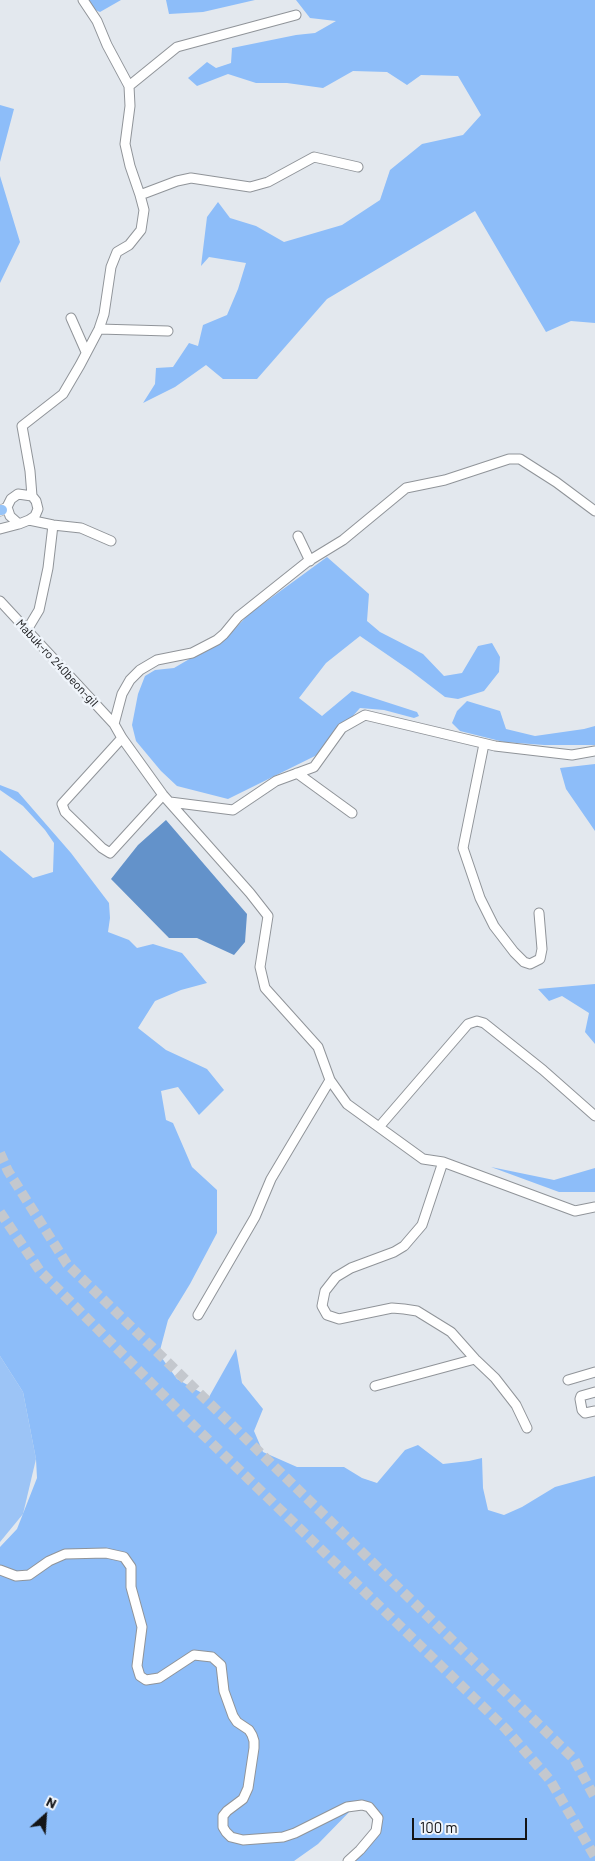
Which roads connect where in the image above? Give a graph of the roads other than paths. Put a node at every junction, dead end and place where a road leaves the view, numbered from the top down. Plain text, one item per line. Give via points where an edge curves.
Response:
1 (83, 0) edge
2 (296, 15) dead end
3 (129, 86) junction
4 (358, 167) dead end
5 (140, 195) junction
6 (71, 318) dead end
7 (99, 329) junction
8 (168, 331) dead end
9 (86, 352) junction
10 (32, 496) junction
11 (2, 509) edge
12 (595, 512) edge
13 (29, 520) junction
14 (19, 524) junction
15 (53, 526) junction
16 (0, 529) edge
17 (298, 536) dead end
18 (111, 541) dead end
19 (310, 561) junction
20 (0, 601) edge
21 (27, 630) junction
22 (114, 724) junction
23 (122, 738) junction
24 (484, 744) junction
25 (595, 752) edge
26 (298, 773) junction
27 (163, 795) junction
28 (170, 802) junction
29 (352, 813) dead end
30 (539, 914) dead end
31 (330, 1080) junction
32 (595, 1116) edge
33 (379, 1127) junction
34 (443, 1162) junction
35 (595, 1208) edge
36 (198, 1315) dead end
37 (475, 1359) junction
38 (595, 1372) edge
39 (568, 1380) dead end
40 (375, 1386) dead end
41 (595, 1392) edge
42 (595, 1411) edge
43 (527, 1428) dead end
44 (0, 1570) edge
45 (348, 1861) edge

1 - 3 street
2 - 3 street via 177,47
3 - 5 street via 125,144
4 - 5 street via 314,156 268,182 250,187 191,178
5 - 7 street via 144,210 141,230 129,245 117,252
6 - 9 street
7 - 8 street
7 - 9 street
9 - 10 street via 63,394 22,426
10 - 11 street via 18,494
10 - 13 street via 38,509
11 - 14 street
12 - 19 street via 535,467 520,459 509,459 445,480 406,488 343,540
13 - 14 street
13 - 15 street
14 - 16 street
15 - 18 street via 81,528
15 - 21 street via 39,610
17 - 19 street
19 - 22 street via 238,617 217,640 192,653 157,660 140,670 122,694
20 - 21 street, Mabuk-ro 240beon-gil
21 - 22 street, Mabuk-ro 240beon-gil
22 - 23 street, Mabuk-ro 240beon-gil
23 - 27 street, Mabuk-ro 240beon-gil
23 - 27 street via 62,804 65,812 110,853
24 - 25 street via 572,755
24 - 26 street via 365,715 342,728 314,767
24 - 30 street via 463,848 480,898 494,926 514,952 530,964 540,959 542,949
26 - 28 street via 276,780 233,810
26 - 29 street
27 - 28 street, Mabuk-ro 240beon-gil
28 - 31 street, Mabuk-ro 240beon-gil via 268,916 260,967 265,988 318,1047
31 - 33 street, Mabuk-ro 240beon-gil via 347,1104
31 - 36 street via 271,1179 255,1217
32 - 33 street via 514,1046 477,1021 468,1024
33 - 34 street, Mabuk-ro 240beon-gil via 423,1160
34 - 35 street, Mabuk-ro 240beon-gil via 575,1211
34 - 37 street via 422,1225 404,1246 336,1277 325,1292 322,1306 327,1315 339,1319 392,1308 417,1311 451,1332
37 - 40 street
37 - 43 street via 516,1405
38 - 39 street
41 - 42 street via 580,1399 585,1413
44 - 45 street via 25,1576 65,1554 106,1552 124,1557 131,1566 131,1587 142,1627 137,1666 140,1676 149,1680 159,1678 194,1655 212,1657 221,1665 224,1691 233,1716 252,1735 254,1748 248,1788 243,1799 223,1816 226,1832 243,1840 283,1837 347,1807 369,1807 378,1818 376,1831

